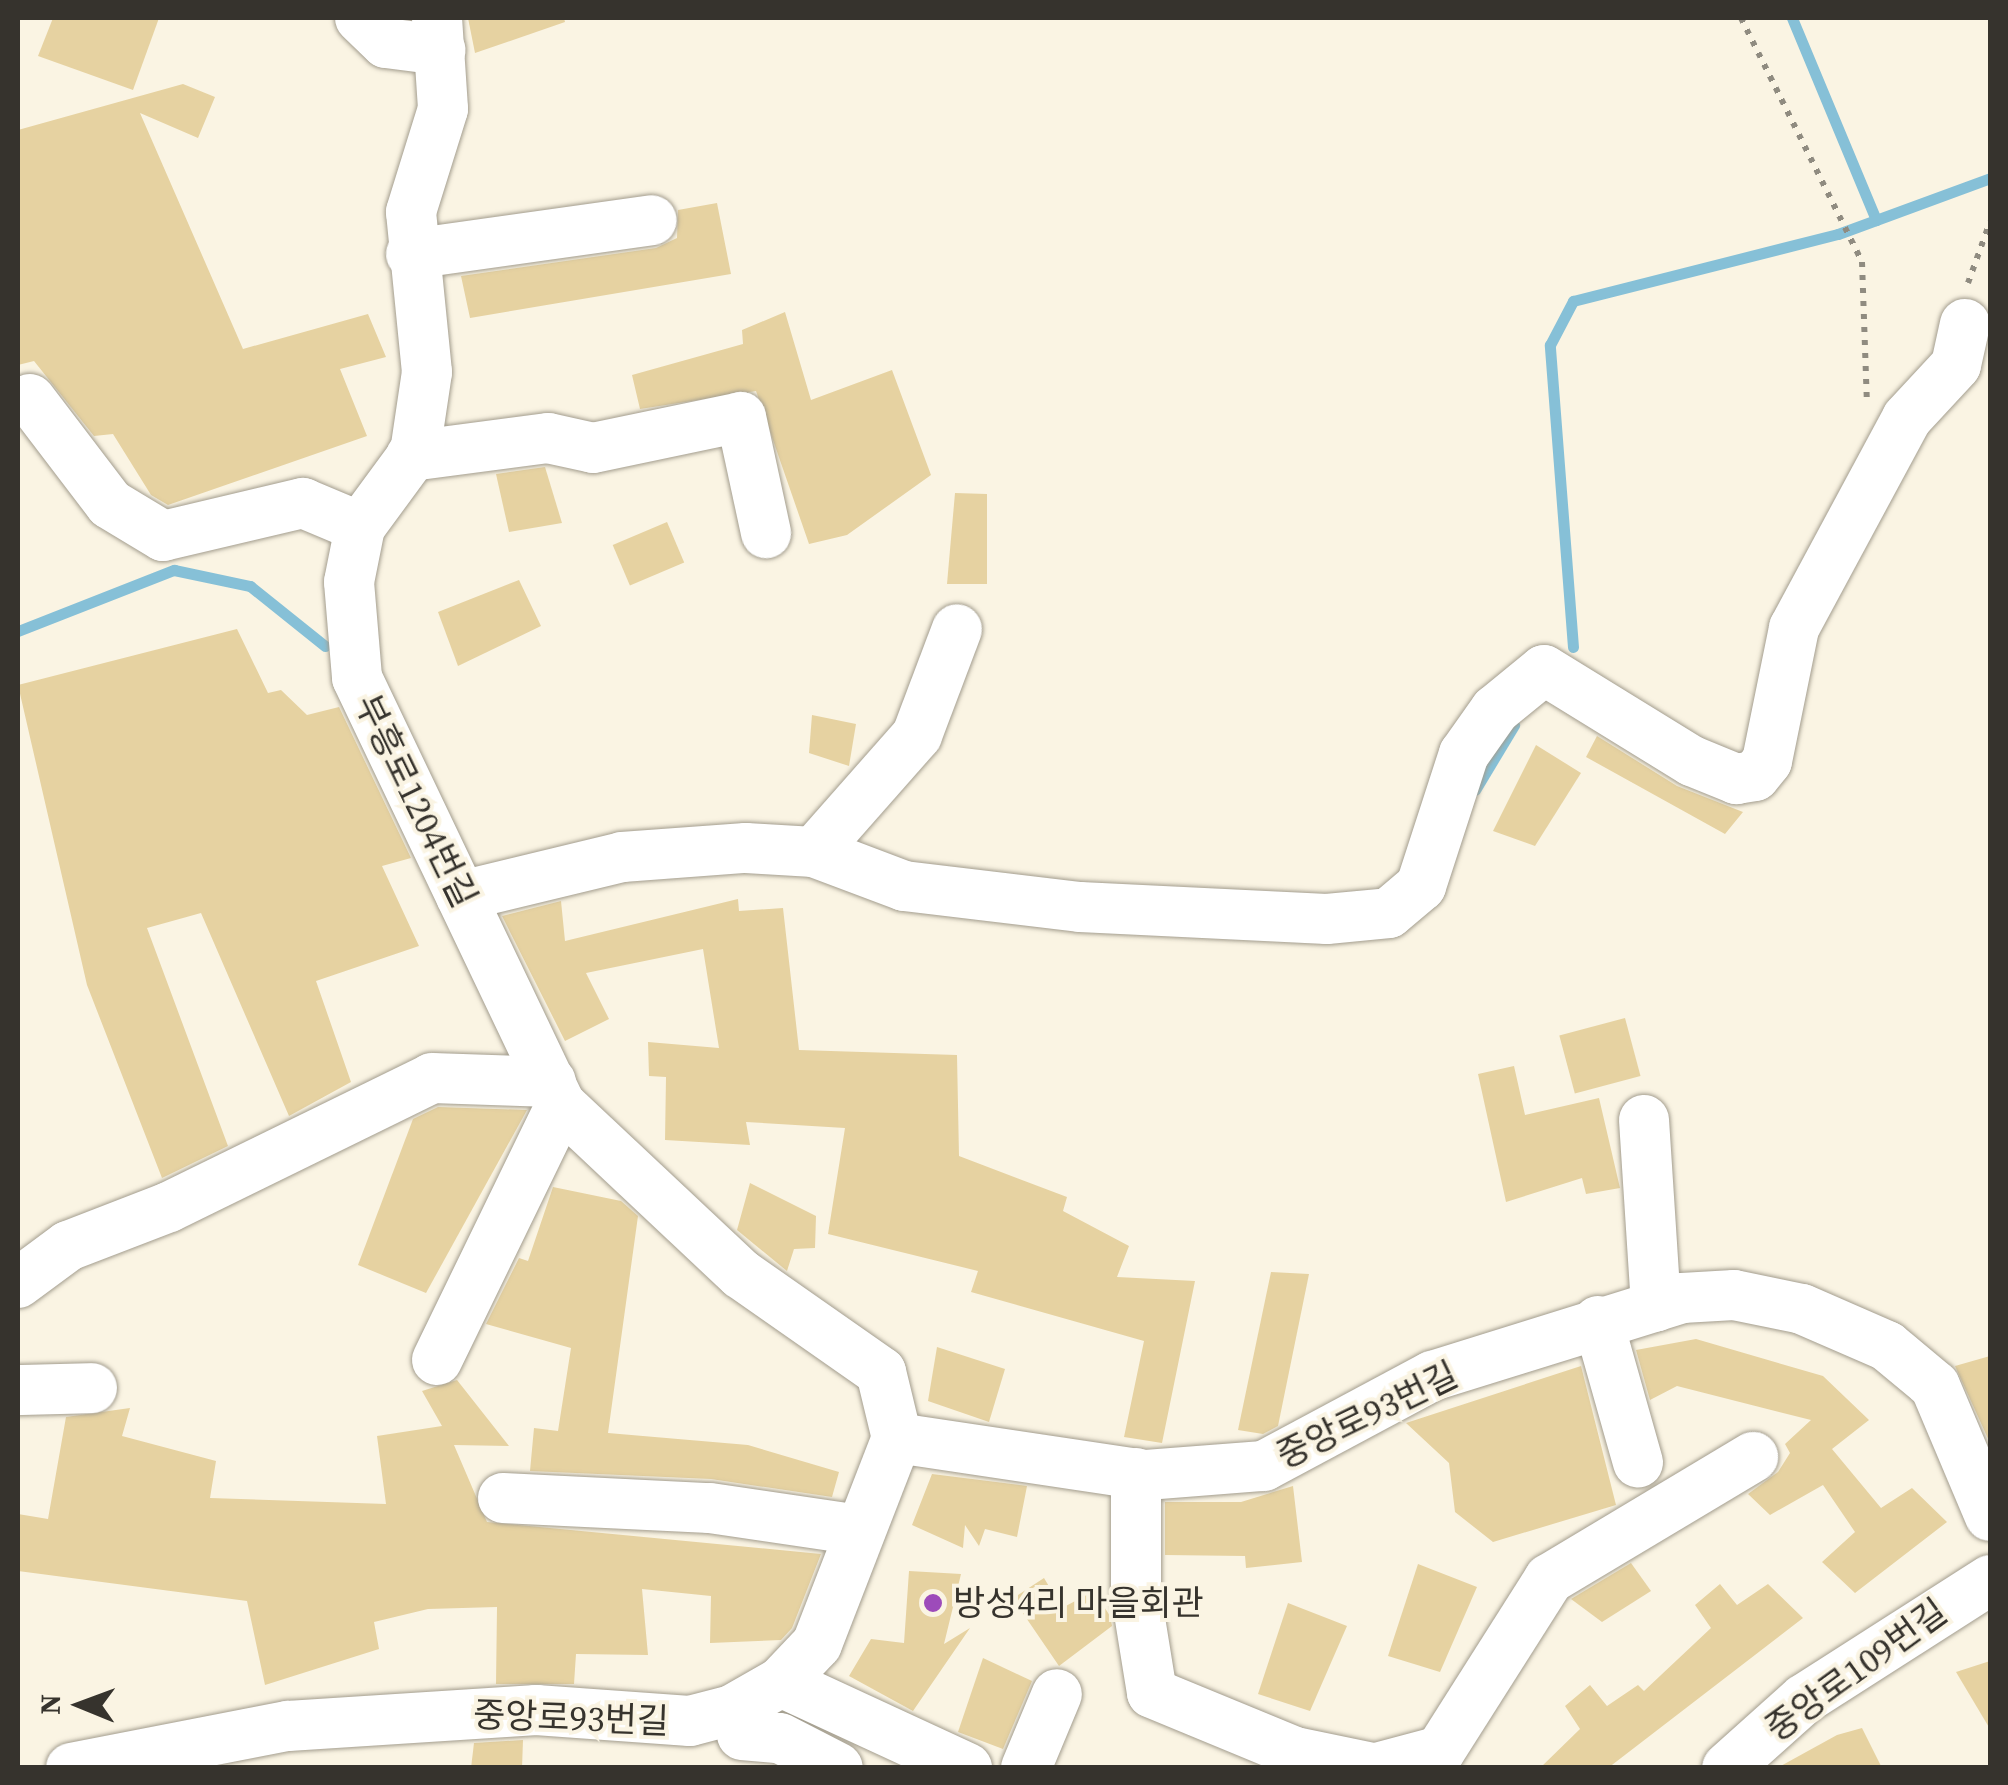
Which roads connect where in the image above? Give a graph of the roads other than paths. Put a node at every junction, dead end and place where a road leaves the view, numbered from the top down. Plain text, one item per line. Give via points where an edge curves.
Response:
1 (360, 18) edge
2 (440, 34) edge
3 (652, 220) dead end
4 (411, 254) junction
5 (1965, 324) road end
6 (30, 399) dead end
7 (412, 456) junction
8 (360, 527) junction
9 (766, 533) dead end
10 (957, 628) dead end
11 (814, 852) junction
12 (462, 896) junction
13 (556, 1094) junction
14 (1644, 1120) dead end
15 (18, 1283) edge
16 (1656, 1307) junction
17 (1598, 1321) junction
18 (436, 1360) dead end
19 (92, 1388) dead end
20 (18, 1390) edge
21 (897, 1438) junction
22 (1754, 1457) dead end
23 (1638, 1462) dead end
24 (1136, 1473) junction
25 (503, 1498) dead end
26 (1990, 1516) edge
27 (859, 1530) junction
28 (1990, 1580) edge
29 (781, 1682) junction
30 (1057, 1694) dead end
31 (741, 1737) edge
32 (639, 1745) edge
33 (288, 1747) edge
34 (72, 1768) edge
35 (838, 1768) edge
36 (966, 1768) edge
37 (1026, 1768) edge
38 (1374, 1768) edge
39 (1727, 1768) edge

1 - 2 street via 386,43
2 - 4 street, 부흥로1204번길 via 443,110 411,212
3 - 4 street
4 - 7 street, 부흥로1204번길 via 427,372
5 - 11 street via 1956,365 1907,418 1794,628 1767,761 1755,776 1736,779 1692,761 1544,670 1495,710 1464,754 1421,886 1389,912 1327,919 1080,907 904,886
6 - 8 street via 110,504 163,536 303,503
7 - 8 street, 부흥로1204번길
7 - 9 street via 548,438 593,448 741,418
8 - 12 street, 부흥로1204번길 via 349,582 357,678
10 - 11 street via 917,734
11 - 12 street via 622,857
12 - 13 street, 부흥로1204번길
13 - 15 street via 432,1078 170,1207 68,1246
13 - 18 street
13 - 21 street, 부흥로1204번길 via 742,1274 882,1372
14 - 16 street
16 - 17 street, 중앙로93번길
16 - 26 street, 중앙로93번길 via 1734,1295 1802,1309 1887,1346 1935,1386
17 - 23 street
17 - 24 street, 중앙로93번길 via 1432,1376 1264,1466
19 - 20 street
21 - 24 street, 중앙로93번길
21 - 27 street, 중앙로93번길
22 - 38 street via 1550,1579 1440,1751
24 - 38 street via 1136,1594 1152,1693 1295,1752
25 - 27 street via 710,1508
27 - 29 street, 중앙로93번길 via 817,1644
28 - 39 street, 중앙로109번길 via 1804,1699
29 - 31 street, 중앙로93번길
29 - 36 street
30 - 37 street
31 - 32 street, 중앙로93번길
31 - 35 street via 780,1738
32 - 33 street, 중앙로93번길 via 536,1710
33 - 34 street, 중앙로93번길

